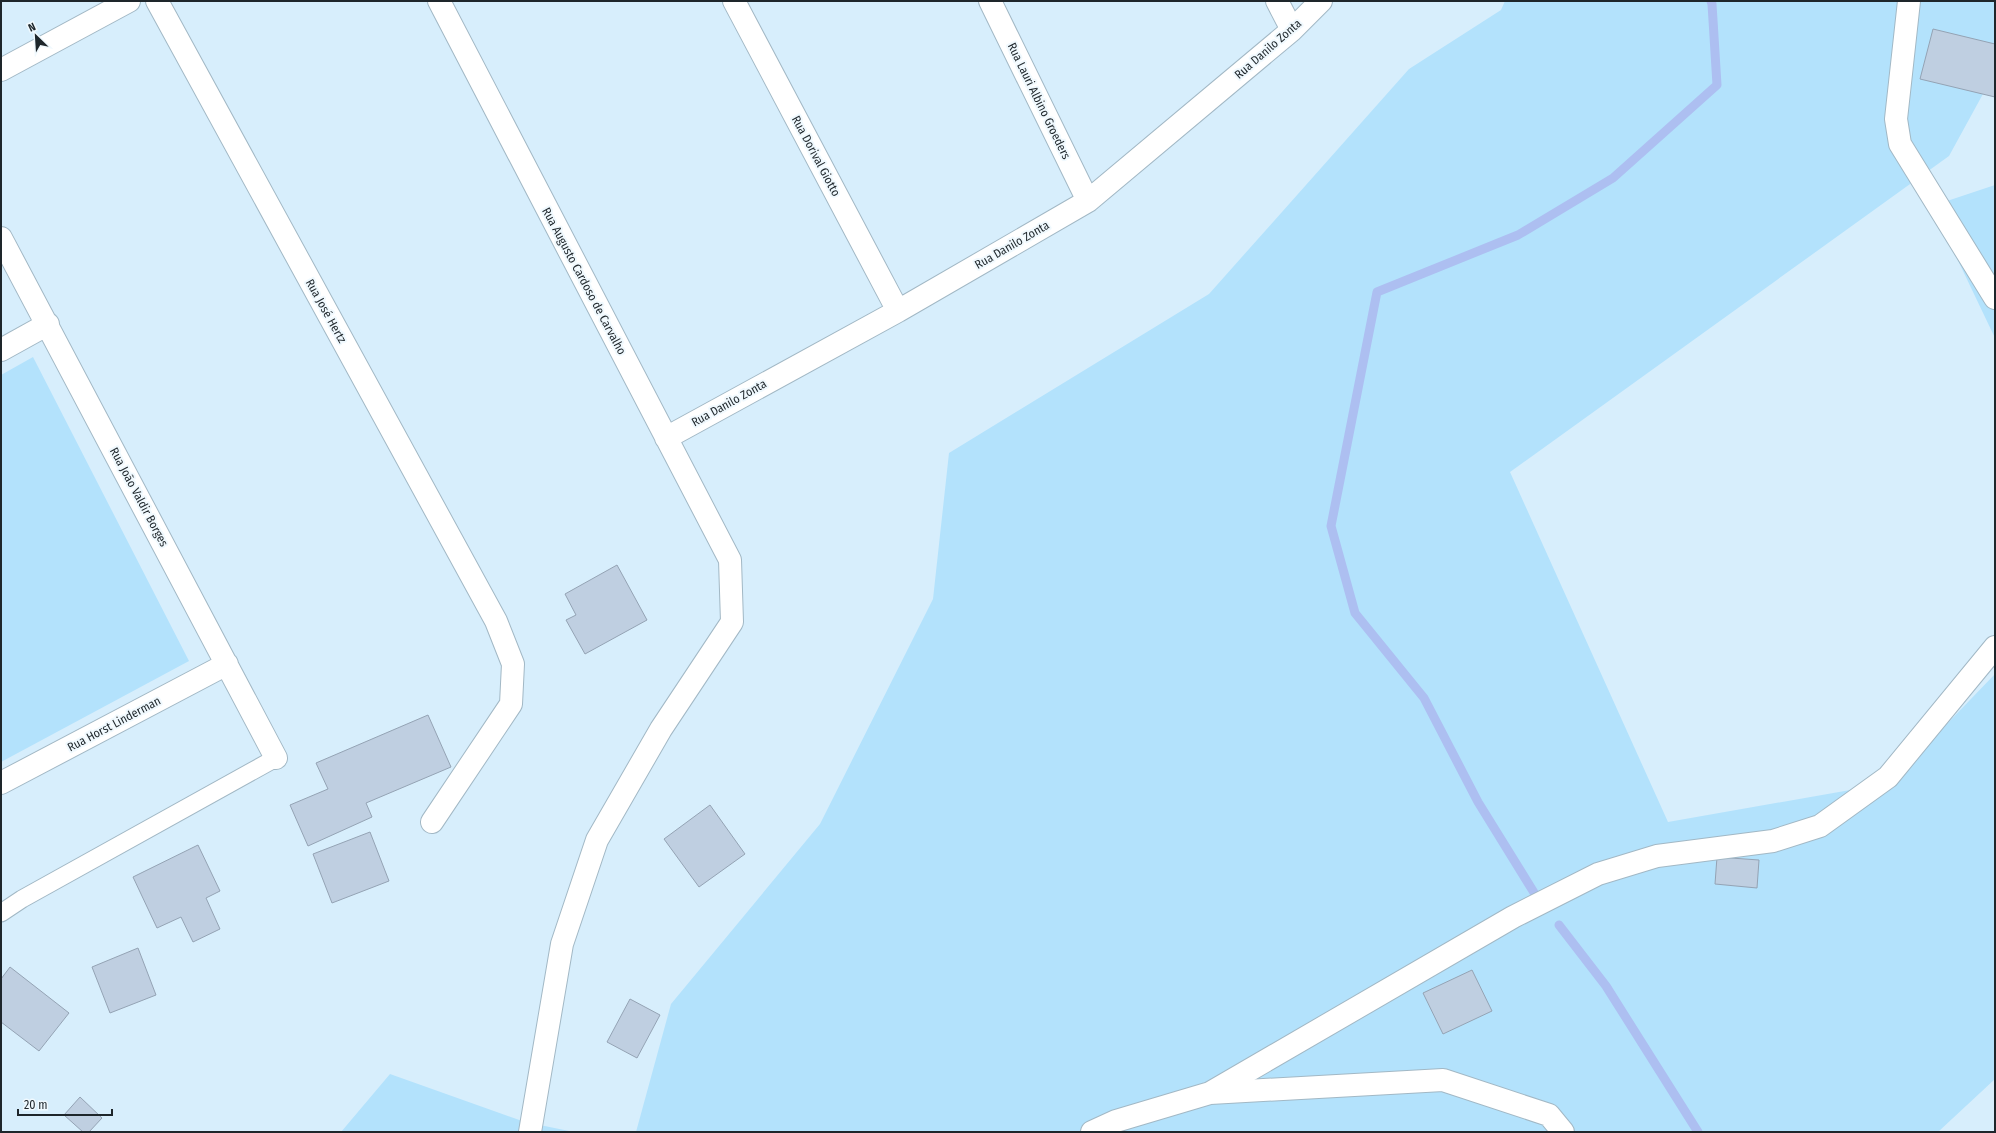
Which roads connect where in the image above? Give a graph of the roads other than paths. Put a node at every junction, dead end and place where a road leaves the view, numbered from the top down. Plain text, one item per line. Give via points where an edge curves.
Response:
1 (129, 1) edge
2 (157, 1) edge
3 (438, 1) edge
4 (734, 1) edge
5 (990, 1) edge
6 (1277, 1) edge
7 (1321, 1) edge
8 (1909, 1) edge
9 (1292, 30) junction
10 (1, 70) edge
11 (1088, 202) junction
12 (1, 238) edge
13 (1995, 298) edge
14 (898, 311) junction
15 (48, 324) junction
16 (1, 350) edge
17 (666, 438) junction
18 (1995, 647) edge
19 (227, 664) junction
20 (276, 758) joint
21 (1, 783) edge
22 (432, 822) dead end
23 (1, 913) edge
24 (1210, 1093) junction
25 (530, 1132) edge
26 (1092, 1132) edge
27 (1563, 1132) edge

1 - 10 street
2 - 22 street, Rua José Hertz via 496,621 513,664 511,704
3 - 17 street, Rua Augusto Cardoso de Carvalho
4 - 14 street, Rua Dorival Giotto
5 - 11 street, Rua Lauri Albino Groeders
6 - 9 street
7 - 9 street, Rua Danilo Zonta
8 - 13 street via 1896,119 1900,144
9 - 11 street, Rua Danilo Zonta
11 - 14 street, Rua Danilo Zonta
12 - 15 street, Rua João Valdir Borges
14 - 17 street, Rua Danilo Zonta
15 - 16 street
15 - 19 street, Rua João Valdir Borges
17 - 25 street, Rua Augusto Cardoso de Carvalho via 730,560 732,622 661,729 595,848 562,944
18 - 24 street via 1888,777 1820,826 1772,841 1657,856 1598,874 1513,917
19 - 20 street, Rua João Valdir Borges
19 - 21 street, Rua Horst Linderman
20 - 23 lane
24 - 26 street via 1116,1121
24 - 27 street via 1443,1080 1549,1114

